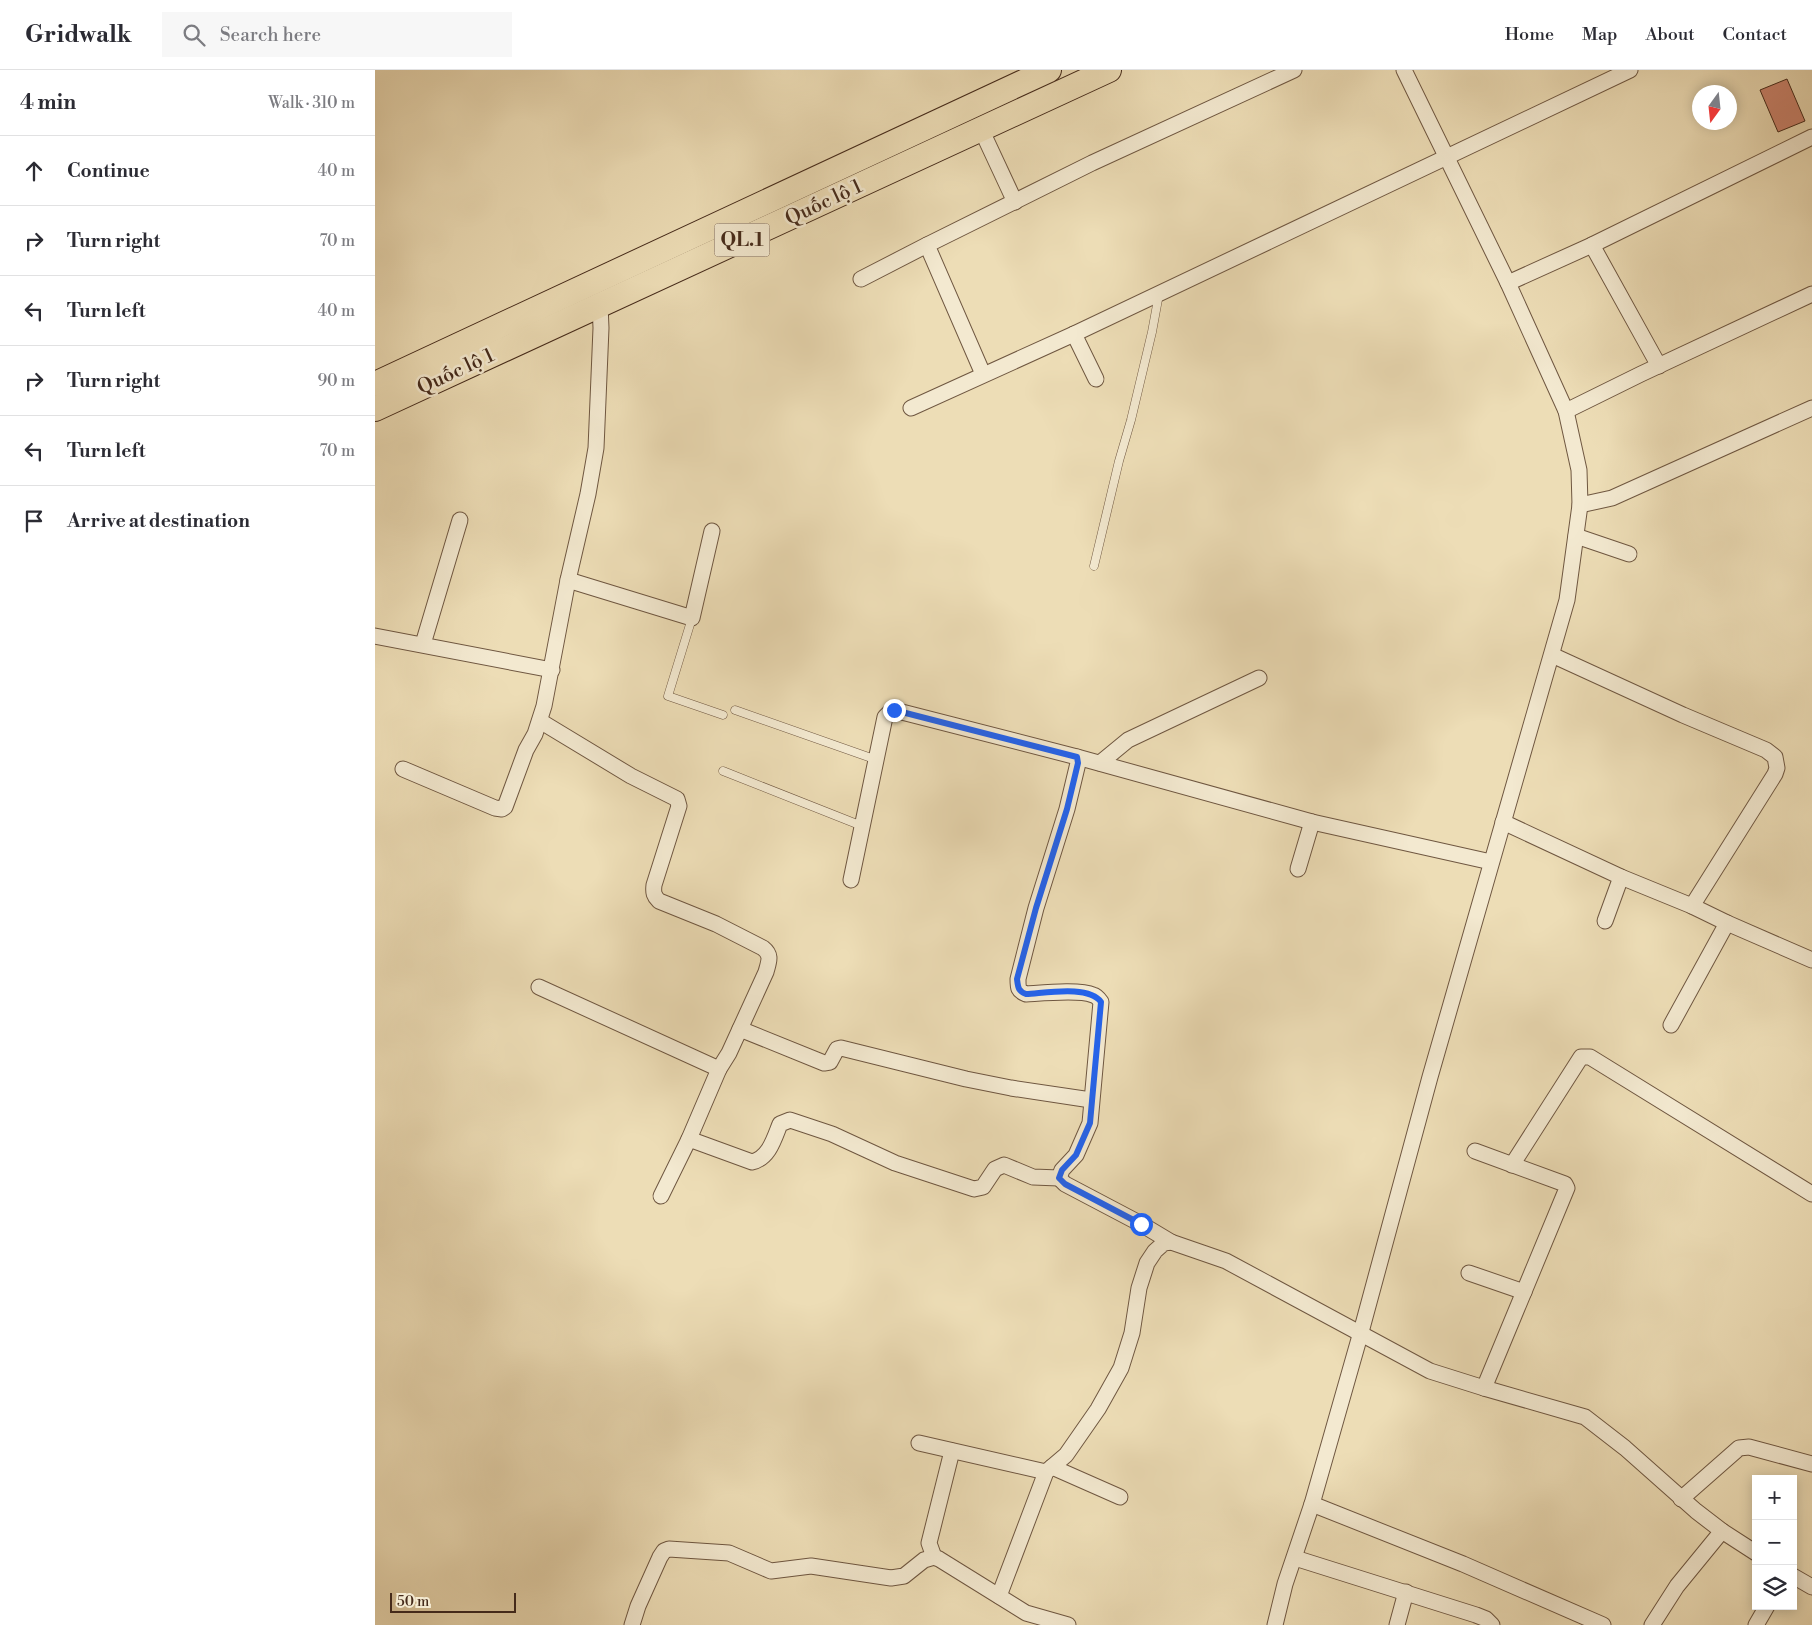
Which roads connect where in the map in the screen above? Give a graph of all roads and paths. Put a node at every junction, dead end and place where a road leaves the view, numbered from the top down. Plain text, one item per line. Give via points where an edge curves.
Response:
1 (1049, 70) edge
2 (1109, 70) edge
3 (1294, 70) edge
4 (1404, 70) edge
5 (1630, 70) edge
6 (981, 129) junction
7 (1812, 137) edge
8 (1446, 157) junction
9 (1015, 202) junction
10 (927, 245) junction
11 (1592, 245) junction
12 (861, 279) dead end
13 (1507, 283) junction
14 (1159, 293) junction
15 (1812, 294) edge
16 (600, 306) junction
17 (1074, 334) junction
18 (1659, 366) junction
19 (983, 374) junction
20 (1096, 379) dead end
21 (375, 384) edge
22 (911, 408) dead end
23 (1812, 408) edge
24 (375, 409) edge
25 (1566, 411) junction
26 (1580, 505) junction
27 (459, 520) dead end
28 (712, 531) dead end
29 (1576, 536) junction
30 (1629, 554) dead end
31 (1094, 566) dead end
32 (568, 580) junction
33 (692, 618) junction
34 (375, 636) edge
35 (423, 644) junction
36 (1552, 655) junction
37 (552, 670) junction
38 (1259, 678) dead end
39 (735, 710) dead end
40 (723, 715) dead end
41 (540, 721) junction
42 (1077, 757) junction
43 (877, 760) junction
44 (1100, 763) junction
45 (403, 769) dead end
46 (723, 771) dead end
47 (1312, 822) junction
48 (1503, 822) junction
49 (862, 826) junction
50 (1491, 862) junction
51 (1298, 869) dead end
52 (1621, 877) junction
53 (851, 880) dead end
54 (1692, 906) junction
55 (1605, 921) dead end
56 (1727, 923) junction
57 (1812, 960) edge
58 (539, 987) dead end
59 (1671, 1025) dead end
60 (740, 1029) junction
61 (719, 1069) junction
62 (1091, 1100) junction
63 (689, 1139) junction
64 (1475, 1151) dead end
65 (1512, 1165) junction
66 (1059, 1178) junction
67 (1812, 1194) edge
68 (661, 1196) dead end
69 (1171, 1242) junction
70 (1469, 1274) dead end
71 (1524, 1292) junction
72 (1361, 1332) junction
73 (1484, 1388) junction
74 (919, 1443) dead end
75 (952, 1451) junction
76 (1812, 1464) edge
77 (1049, 1469) junction
78 (1121, 1498) dead end
79 (1681, 1499) junction
80 (1312, 1504) junction
81 (1722, 1532) junction
82 (1752, 1551) edge
83 (934, 1557) junction
84 (1295, 1558) junction
85 (1797, 1578) edge
86 (1812, 1587) edge
87 (1406, 1592) junction
88 (999, 1596) junction
89 (1765, 1610) edge
90 (632, 1625) edge
91 (1067, 1625) edge
92 (1275, 1625) edge
93 (1397, 1625) edge
94 (1492, 1625) edge
95 (1603, 1625) edge
96 (1652, 1625) edge
97 (1756, 1625) edge

1 - 21 highway, Quốc lộ 1 / QL.1
2 - 6 highway, Quốc lộ 1 / QL.1
3 - 9 street
4 - 8 street
5 - 8 street
6 - 9 street
6 - 16 highway, Quốc lộ 1 / QL.1
7 - 11 street
8 - 13 street
8 - 14 street
9 - 10 street
10 - 12 street
10 - 19 street
11 - 13 street
11 - 18 street
13 - 25 street
14 - 17 street
14 - 31 lane
15 - 18 street
16 - 24 highway, Quốc lộ 1 / QL.1
16 - 32 street via 596,448
17 - 19 street
17 - 20 street
18 - 25 street
19 - 22 street
23 - 26 street via 1612,498
25 - 26 street via 1579,470
26 - 29 street
27 - 35 street
28 - 33 street
29 - 30 street
29 - 36 street via 1567,600
32 - 33 street
32 - 37 street
33 - 40 lane via 668,696
34 - 35 street
35 - 37 street
36 - 48 street
36 - 54 street via 1766,750 1775,757 1775,774
37 - 41 street
38 - 44 street via 1128,740
39 - 43 lane
41 - 45 street via 502,809
41 - 60 street via 631,776 677,799 679,806 654,885 655,897 769,952 766,972
42 - 43 street via 894,710 885,717
42 - 44 street
42 - 62 street via 1067,809 1017,979 1020,991 1026,994 1082,992 1098,997 1101,1002
43 - 49 street
44 - 47 street
46 - 49 lane
47 - 50 street
47 - 51 street
48 - 50 street
48 - 52 street
49 - 53 street
50 - 72 street
52 - 54 street
52 - 55 street
54 - 56 street
56 - 57 street
56 - 59 street
58 - 61 street
60 - 61 street
60 - 62 street via 820,1061 830,1062 837,1049 841,1048 966,1079
61 - 63 street
62 - 66 street via 1090,1123 1076,1155
63 - 66 street via 752,1162 759,1160 770,1148 780,1124 795,1121 895,1163 974,1189 983,1187 995,1169 1004,1165 1033,1177
63 - 68 street
64 - 65 street
65 - 67 street via 1581,1057 1585,1056
65 - 71 street via 1565,1184 1567,1188
66 - 69 street
69 - 72 street via 1226,1261
69 - 77 street via 1155,1251 1143,1270 1132,1333 1121,1368 1067,1455
70 - 71 street
71 - 73 street
72 - 73 street via 1431,1371
72 - 80 street
73 - 79 street via 1585,1417
74 - 75 street
75 - 77 street
75 - 83 street via 929,1543
76 - 79 street via 1749,1447 1739,1448
77 - 78 street
77 - 88 street
79 - 81 street
80 - 84 street
80 - 95 street via 1463,1564
81 - 82 street
81 - 96 street via 1677,1586
83 - 88 street
83 - 90 street via 924,1560 904,1576 891,1578 811,1566 771,1571 729,1553 669,1549 660,1557
84 - 87 street
84 - 92 street
85 - 86 street
87 - 93 street
87 - 94 street via 1487,1619
88 - 91 street via 1032,1616
89 - 97 street

